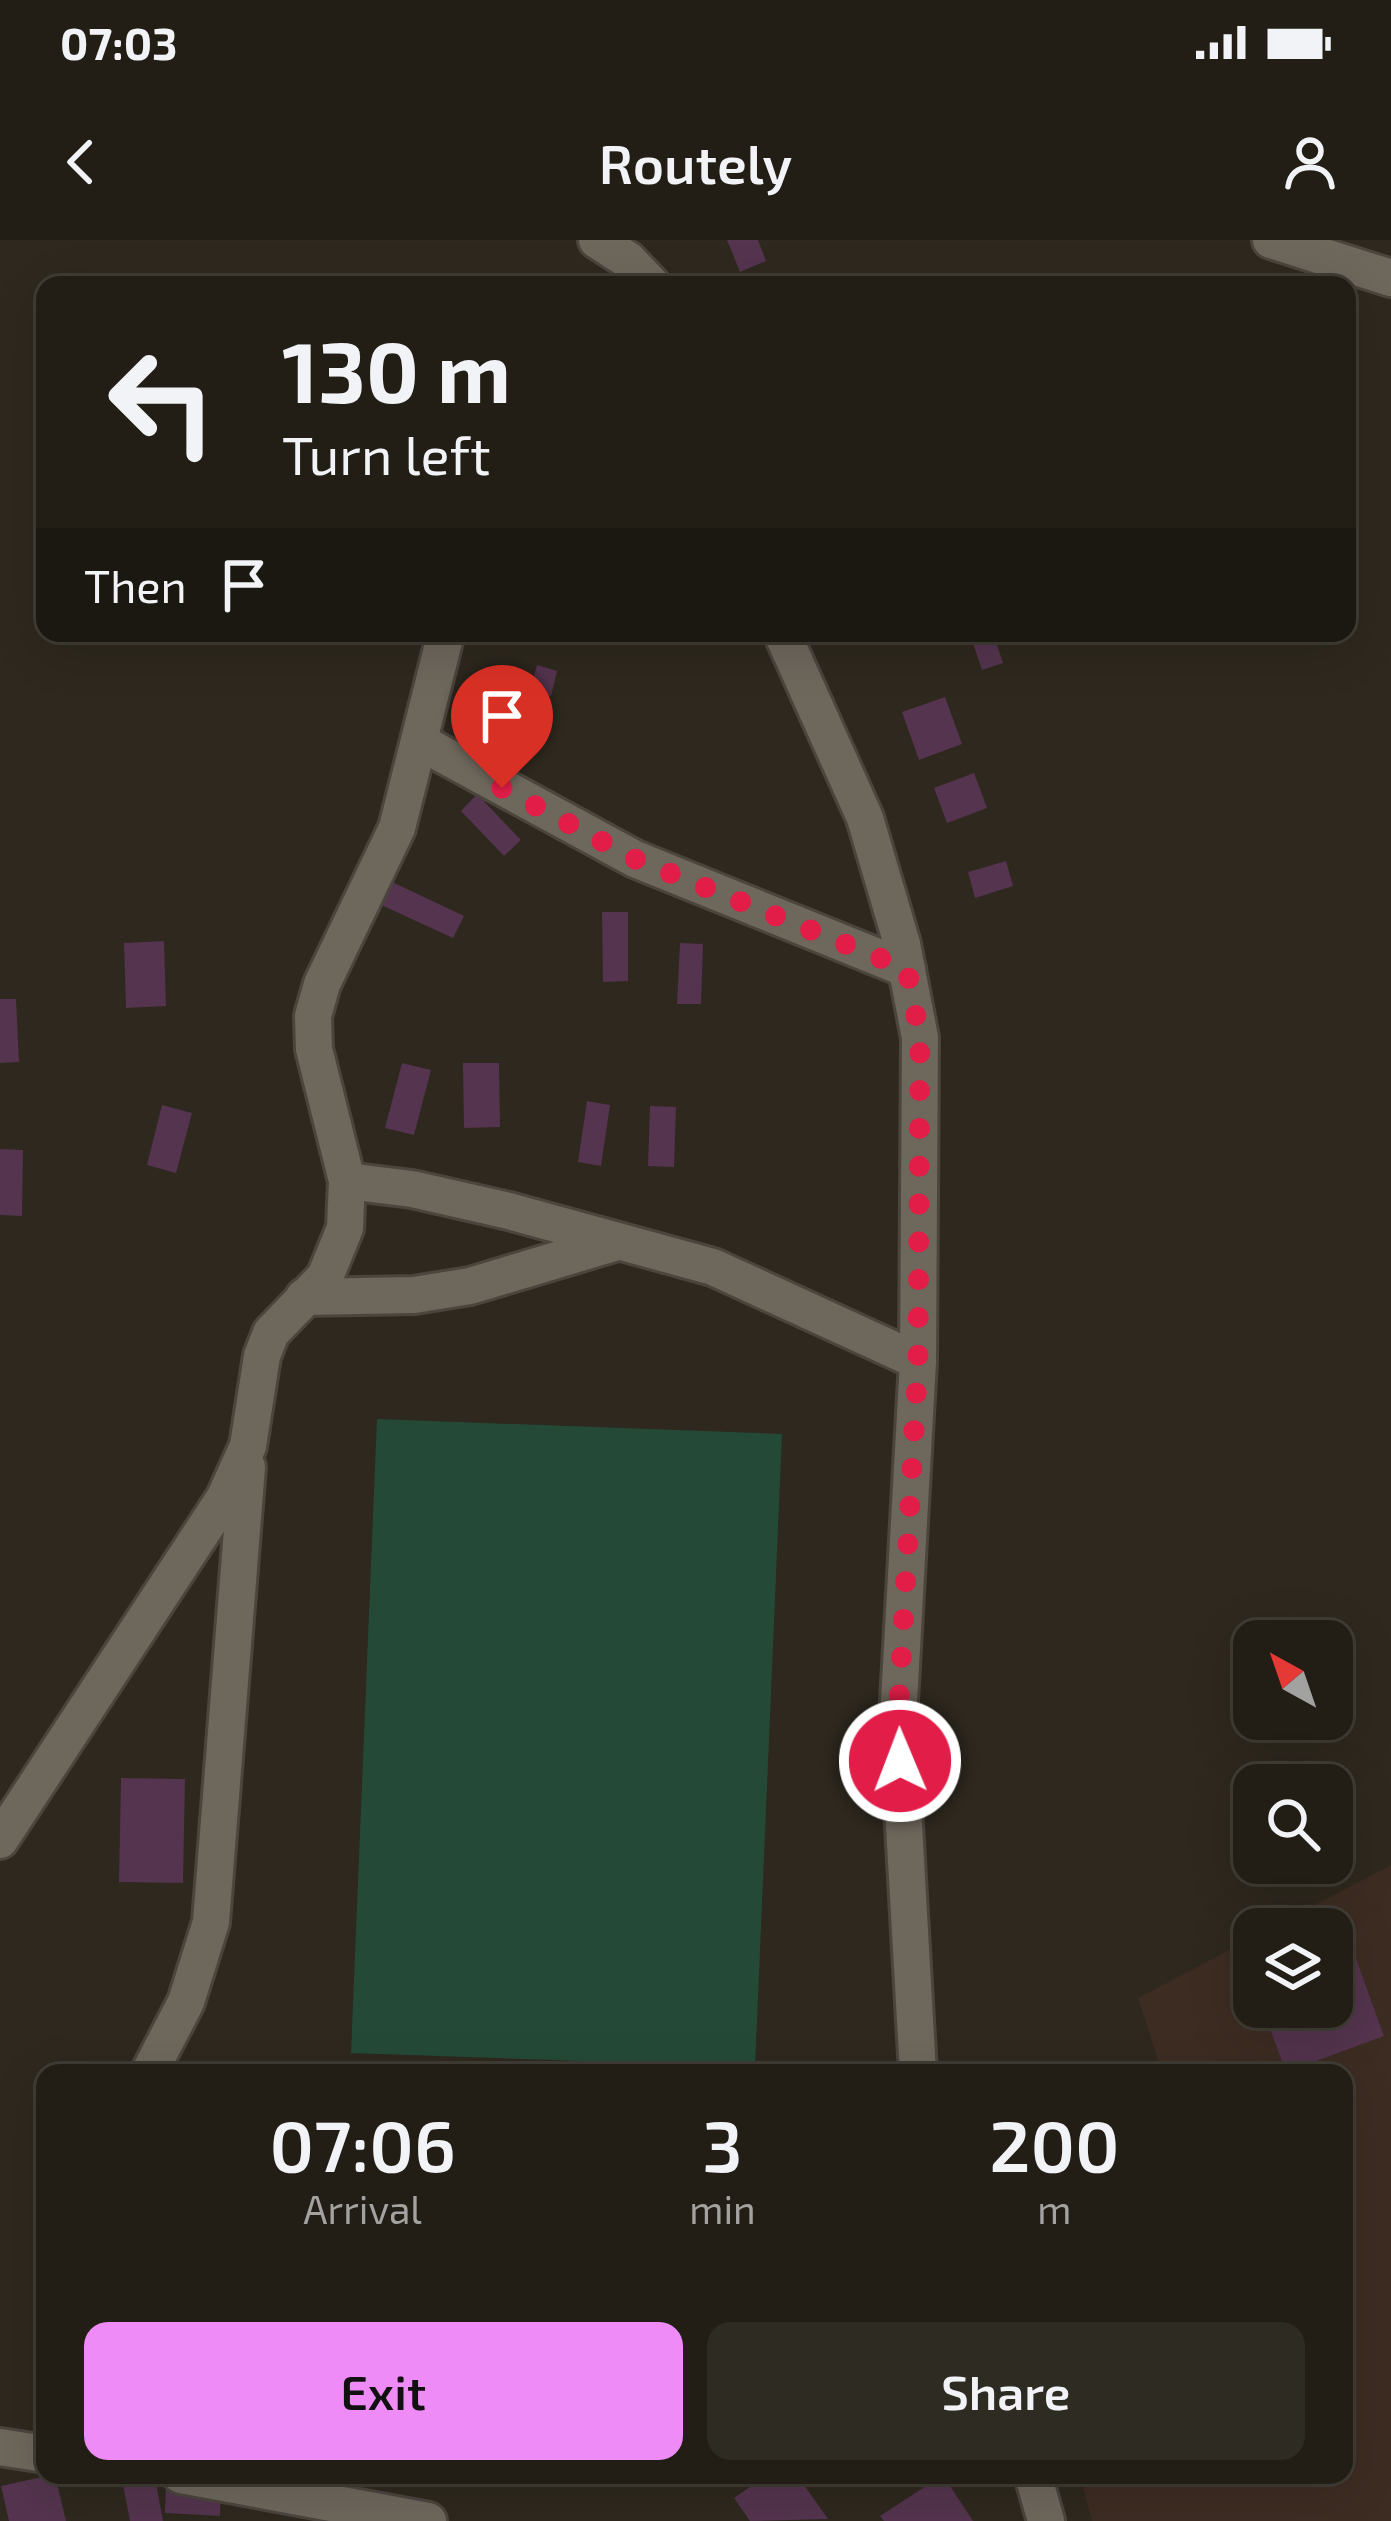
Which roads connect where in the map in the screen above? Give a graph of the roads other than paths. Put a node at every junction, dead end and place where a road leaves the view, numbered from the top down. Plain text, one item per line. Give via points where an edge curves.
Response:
1 (597, 240) edge
2 (1271, 240) edge
3 (636, 262) edge
4 (1391, 278) edge
5 (444, 642) edge
6 (786, 642) edge
7 (420, 742) junction
8 (907, 969) junction
9 (347, 1181) junction
10 (619, 1241) junction
11 (304, 1297) junction
12 (918, 1360) junction
13 (248, 1446) junction
14 (0, 1840) edge
15 (154, 2064) edge
16 (917, 2064) edge
17 (0, 2446) edge
18 (36, 2452) edge
19 (229, 2484) edge
20 (1036, 2484) edge
21 (428, 2521) edge
22 (1046, 2521) edge

1 - 3 street
2 - 4 street
5 - 7 street
6 - 8 street via 865,818
7 - 8 street via 635,859
7 - 9 street via 397,828 313,1016
8 - 12 street via 920,1038
9 - 10 street via 412,1189
9 - 11 street via 337,1254
10 - 11 street via 470,1286
10 - 12 street via 713,1267
11 - 13 street via 271,1333 262,1356
12 - 16 street via 898,1719
13 - 14 street via 225,1497
13 - 15 street via 211,1922 186,2002
17 - 18 street
19 - 21 street
20 - 22 street

